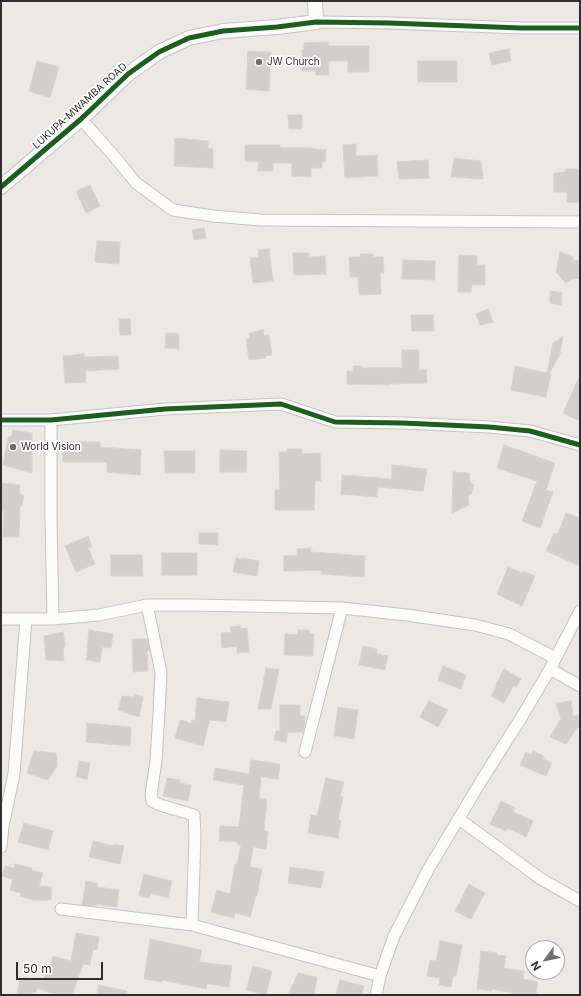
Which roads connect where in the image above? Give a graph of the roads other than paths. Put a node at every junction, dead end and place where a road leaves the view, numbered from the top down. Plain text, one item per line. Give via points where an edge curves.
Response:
1 (315, 1) edge
2 (316, 22) junction
3 (580, 28) edge
4 (81, 119) junction
5 (1, 187) edge
6 (580, 222) edge
7 (1, 420) edge
8 (51, 420) junction
9 (580, 445) edge
10 (147, 605) junction
11 (342, 608) junction
12 (580, 611) edge
13 (1, 619) edge
14 (53, 619) junction
15 (26, 620) junction
16 (556, 658) junction
17 (550, 669) junction
18 (580, 686) edge
19 (305, 752) dead end
20 (459, 819) junction
21 (1, 847) edge
22 (580, 901) edge
23 (62, 909) dead end
24 (192, 925) junction
25 (380, 976) junction
26 (376, 995) edge

1 - 2 street
2 - 3 street
2 - 4 street, LUKUPA-MWAMBA ROAD via 223,31 189,38 159,52 128,74
4 - 5 street, LUKUPA-MWAMBA ROAD
4 - 6 street via 136,183 173,210 261,220
7 - 8 street
8 - 9 street via 165,409 281,404 335,422 403,423 530,431
8 - 14 street
10 - 11 street
10 - 14 street via 99,615
10 - 24 street via 161,672 160,713 151,796 152,802 194,815
11 - 16 street via 475,625 509,634
11 - 19 street
12 - 16 street
13 - 15 street
14 - 15 street
15 - 21 street via 14,774
16 - 17 street
17 - 18 street
17 - 20 street
20 - 22 street via 541,879
20 - 25 street via 429,868 394,936
23 - 24 street
24 - 25 street
25 - 26 street

